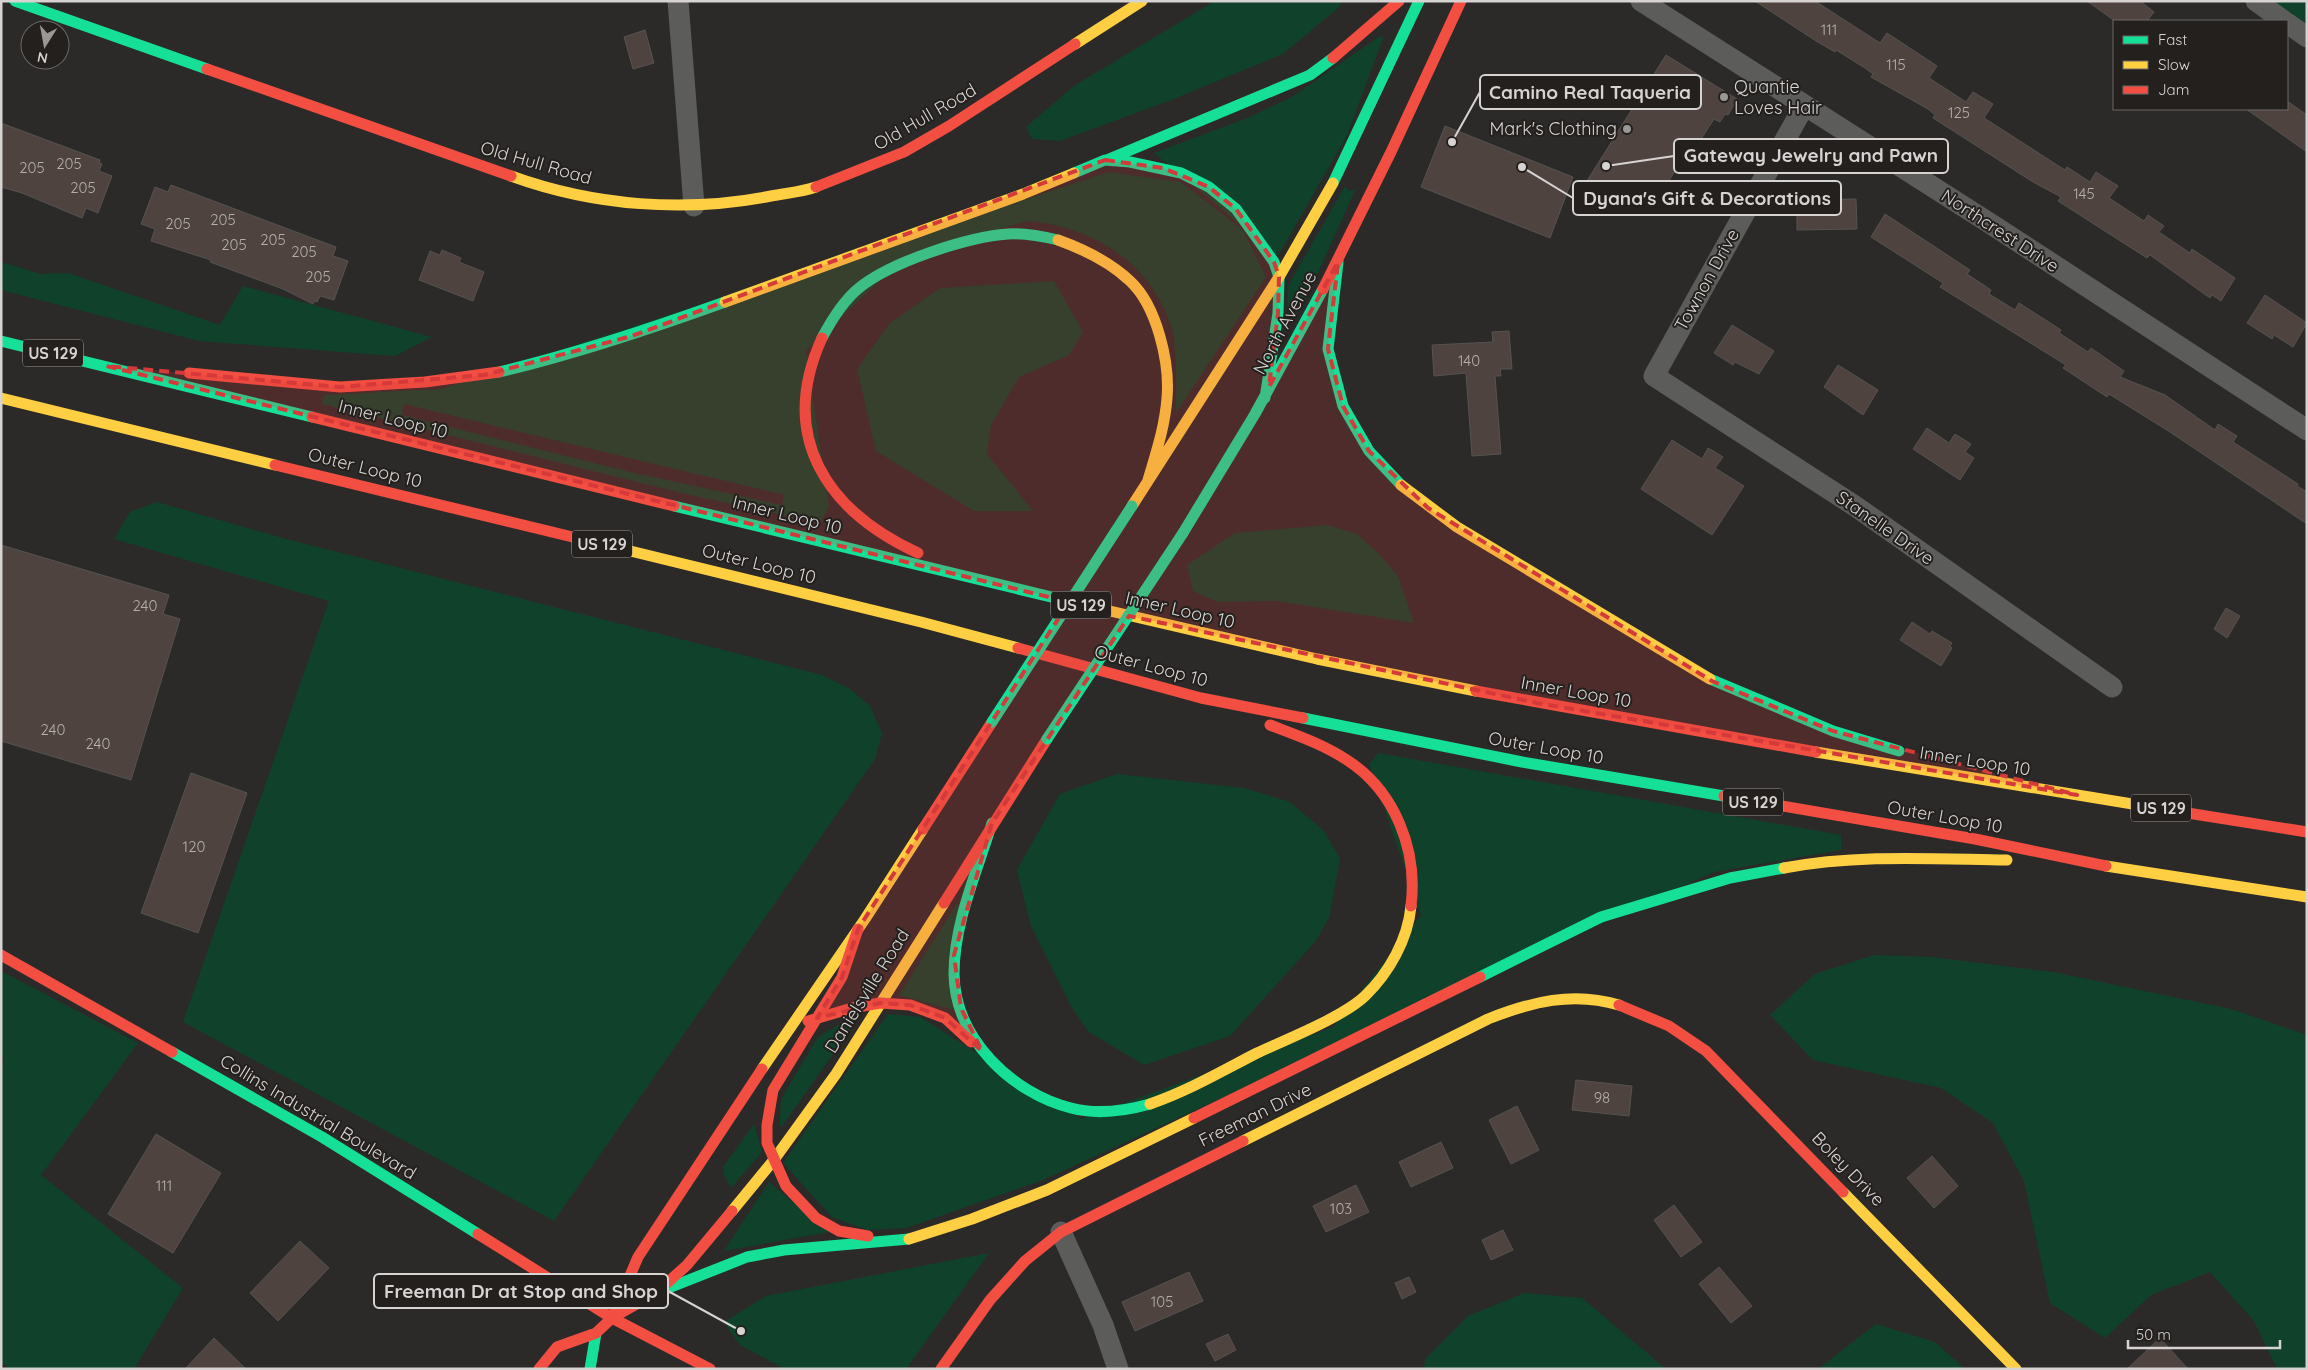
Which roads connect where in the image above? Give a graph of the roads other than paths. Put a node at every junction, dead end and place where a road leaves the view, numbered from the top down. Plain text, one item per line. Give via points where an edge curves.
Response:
1 (16, 1) edge
2 (678, 1) edge
3 (1142, 1) edge
4 (1399, 1) edge
5 (1419, 1) edge
6 (1461, 1) edge
7 (1641, 1) edge
8 (2256, 1) edge
9 (2282, 20) edge
10 (2288, 24) edge
11 (2307, 37) edge
12 (1804, 106) junction
13 (1105, 160) junction
14 (694, 206) junction
15 (1338, 262) junction
16 (1278, 277) junction
17 (1, 341) edge
18 (106, 366) junction
19 (1654, 376) joint
20 (1, 398) edge
21 (1265, 398) junction
22 (2307, 430) edge
23 (1148, 480) junction
24 (1001, 586) junction
25 (1058, 619) joint
26 (1110, 645) joint
27 (2112, 687) dead end
28 (1201, 698) junction
29 (2077, 795) junction
30 (992, 823) junction
31 (2307, 832) edge
32 (2088, 863) junction
33 (2307, 897) edge
34 (858, 929) junction
35 (1, 955) edge
36 (880, 1004) junction
37 (1641, 1010) joint
38 (816, 1018) junction
39 (793, 1025) junction
40 (982, 1051) junction
41 (773, 1161) junction
42 (1061, 1232) junction
43 (905, 1240) junction
44 (656, 1292) junction
45 (612, 1318) junction
46 (596, 1333) junction
47 (539, 1369) edge
48 (590, 1369) edge
49 (710, 1369) edge
50 (941, 1369) edge
51 (1118, 1369) edge
52 (2016, 1369) edge

1 - 14 main road, Old Hull Road via 536,185 611,201
2 - 14 street
3 - 14 main road, Old Hull Road via 948,126 881,162 834,181 778,196
4 - 13 main road via 1342,52 1310,74
5 - 16 main road, North Avenue via 1337,175
6 - 15 main road, North Avenue
7 - 12 street, Northcrest Drive
8 - 9 street
10 - 11 street
12 - 19 street, Townon Drive
12 - 22 street, Northcrest Drive
13 - 16 main road via 1163,168 1209,187 1236,209 1256,235 1274,262
13 - 18 main road via 1014,197 632,336 484,375 340,387
15 - 21 main road, North Avenue
15 - 29 main road via 1328,349 1343,406 1369,452 1405,489 1457,527 1712,681 1832,731
16 - 21 main road via 1278,313
16 - 23 main road, North Avenue
17 - 18 main road, Inner Loop 10 / US 129
18 - 24 main road, Inner Loop 10 / US 129
19 - 27 street, Stanelle Drive via 1855,506
20 - 28 main road, Outer Loop 10 / US 129 via 922,622
21 - 26 main road, North Avenue, bridge
23 - 24 main road via 1161,441 1167,404 1167,368 1146,303 1132,283 1091,252 1046,236 1016,234 987,237 931,252 886,272 858,289 832,319 816,345 806,380 805,414 810,445 821,473 838,499 862,523 889,541
23 - 25 main road, North Avenue, bridge
24 - 29 main road, Inner Loop 10 / US 129 via 1308,656 1537,703
25 - 34 main road, Danielsville Road, bridge
26 - 30 main road, Danielsville Road, bridge
28 - 32 main road, Outer Loop 10 / US 129 via 1522,762 1975,839
28 - 40 main road via 1324,747 1368,776 1386,798 1409,844 1415,889 1407,931 1384,976 1364,997 1325,1020 1165,1099 1134,1109 1090,1110 1042,1099 998,1071
29 - 31 main road, Inner Loop 10 / US 129
30 - 36 main road, Danielsville Road
30 - 40 main road via 954,955 954,978 961,1008
32 - 33 main road, Outer Loop 10 / US 129
32 - 43 main road via 1962,858 1820,861 1730,878 1601,917 1047,1190
34 - 38 main road via 842,977
34 - 39 main road, Danielsville Road
35 - 45 main road, Collins Industrial Boulevard via 322,1137
36 - 38 main road
36 - 40 main road via 910,1006 945,1018
36 - 41 main road, Danielsville Road via 836,1074
37 - 42 main road, Freeman Drive via 1607,1001 1574,998 1544,1000 1488,1019
37 - 52 main road, Boley Drive via 1673,1027 1706,1051
38 - 39 main road
38 - 41 main road via 773,1090 767,1125 767,1144
39 - 45 main road, Danielsville Road via 638,1257
41 - 43 main road via 786,1186 816,1218 838,1230
41 - 44 main road, Danielsville Road via 686,1265
42 - 50 main road, Freeman Drive via 1025,1261 990,1300
42 - 51 street via 1103,1325
43 - 44 main road via 784,1250 747,1257
44 - 45 main road, Danielsville Road
45 - 46 main road, Danielsville Road
45 - 49 main road
46 - 47 main road, Danielsville Road via 557,1347
46 - 48 main road

